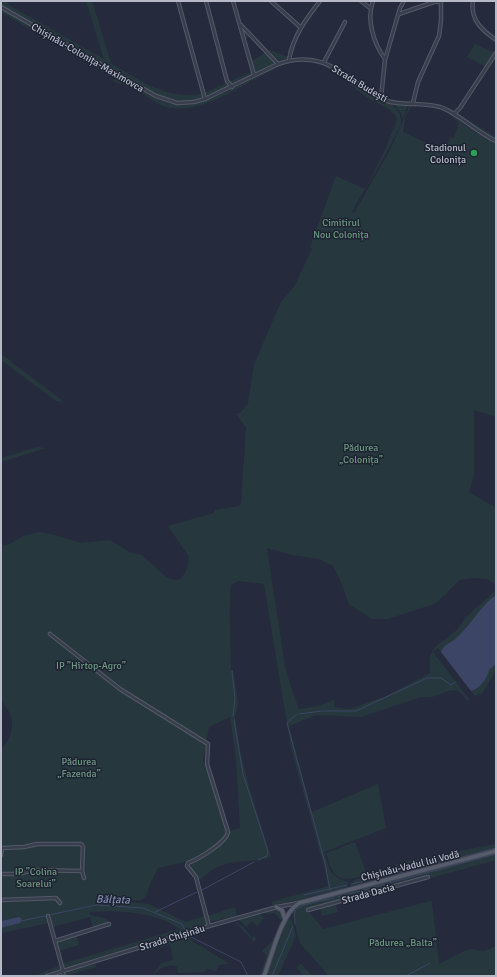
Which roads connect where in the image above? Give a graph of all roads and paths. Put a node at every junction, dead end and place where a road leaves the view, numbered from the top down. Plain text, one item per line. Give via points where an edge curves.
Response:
1 (178, 1) edge
2 (206, 1) edge
3 (233, 1) edge
4 (271, 1) edge
5 (320, 1) edge
6 (360, 1) edge
7 (373, 1) edge
8 (404, 1) edge
9 (441, 1) edge
10 (473, 1) edge
11 (1, 7) edge
12 (370, 8) junction
13 (399, 14) junction
14 (345, 22) dead end
15 (241, 25) junction
16 (300, 27) junction
17 (496, 40) edge
18 (496, 53) edge
19 (495, 58) edge
20 (290, 60) junction
21 (385, 60) junction
22 (324, 62) junction
23 (278, 64) junction
24 (254, 75) junction
25 (232, 87) junction
26 (381, 98) junction
27 (205, 99) junction
28 (177, 103) joint
29 (413, 103) junction
30 (454, 114) junction
31 (496, 141) edge
32 (50, 634) dead end
33 (496, 851) edge
34 (1, 854) edge
35 (82, 871) junction
36 (1, 874) edge
37 (428, 877) dead end
38 (84, 878) dead end
39 (1, 900) edge
40 (60, 903) dead end
41 (299, 903) junction
42 (276, 907) junction
43 (308, 910) dead end
44 (48, 916) dead end
45 (285, 921) junction
46 (109, 924) dead end
47 (209, 926) junction
48 (55, 941) junction
49 (63, 971) junction
50 (47, 976) edge
51 (64, 976) edge
52 (264, 976) edge

1 - 27 street
2 - 25 street via 227,81
3 - 15 street
4 - 16 street
5 - 16 street
6 - 12 street
7 - 12 street
8 - 13 street
9 - 13 street
9 - 29 street via 439,36 418,82
10 - 17 street via 474,17 482,31
11 - 28 street, Chișinău-Colonița-Maximovca via 156,96
12 - 21 street via 374,43
13 - 21 street
14 - 22 street
15 - 23 street
15 - 24 street
16 - 20 street
18 - 19 street
19 - 30 street
20 - 22 street, Strada Budești via 311,59
20 - 23 street, Strada Budești
21 - 26 street
22 - 26 street, Strada Budești
23 - 24 street, Strada Budești
24 - 25 street, Strada Budești
25 - 27 street, Strada Budești
26 - 29 street, Strada Budești via 395,103
27 - 28 street, Strada Budești
29 - 30 street, Strada Budești via 440,106
30 - 31 street, Strada Budești
32 - 47 street via 125,692 208,744 207,764 228,832 224,839 187,866 196,877
33 - 41 main road, Chișinău-Vadul lui Vodă
34 - 35 street via 2,848 41,844 81,844
35 - 36 street via 32,870 19,874
35 - 38 street
37 - 43 street, Strada Dacia
39 - 40 street via 56,898
41 - 42 street, Strada Chișinău
41 - 45 main road via 292,908
42 - 45 main road via 283,912
42 - 47 street, Strada Chișinău
44 - 48 street
45 - 52 main road
46 - 48 street
47 - 49 street, Strada Chișinău
48 - 49 street
49 - 50 street, Strada Chișinău
49 - 51 street

